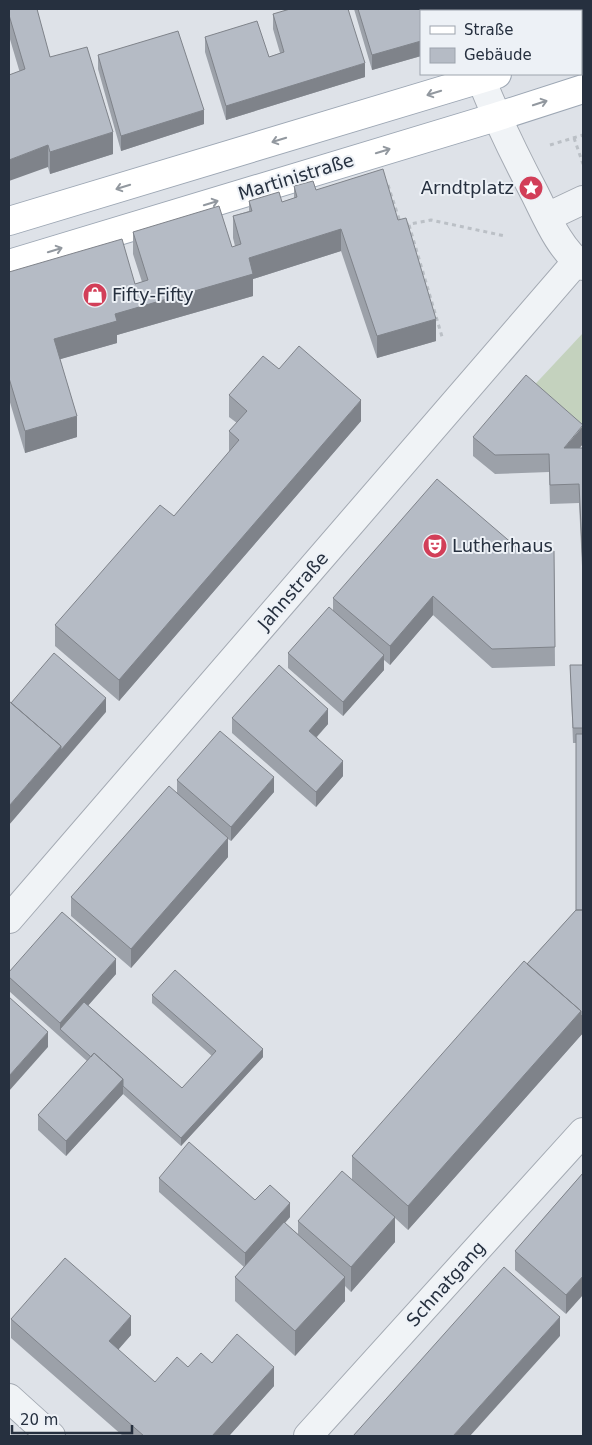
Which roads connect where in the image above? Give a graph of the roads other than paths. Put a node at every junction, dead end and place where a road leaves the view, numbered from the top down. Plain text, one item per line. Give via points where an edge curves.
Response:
1 (489, 77) edge
2 (583, 89) edge
3 (496, 117) junction
4 (583, 200) edge
5 (547, 217) junction
6 (9, 221) edge
7 (9, 264) edge
8 (580, 264) edge
9 (9, 920) edge
10 (583, 1132) edge
11 (9, 1398) edge
12 (51, 1436) edge
13 (308, 1436) edge

1 - 3 street
1 -> 6 main road
3 -> 2 main road, Martinistraße
3 - 5 street
7 -> 3 main road, Martinistraße
4 - 5 street
5 - 8 street via 562,244
8 - 9 street, Jahnstraße
10 - 13 street, Schnatgang
11 - 12 street

